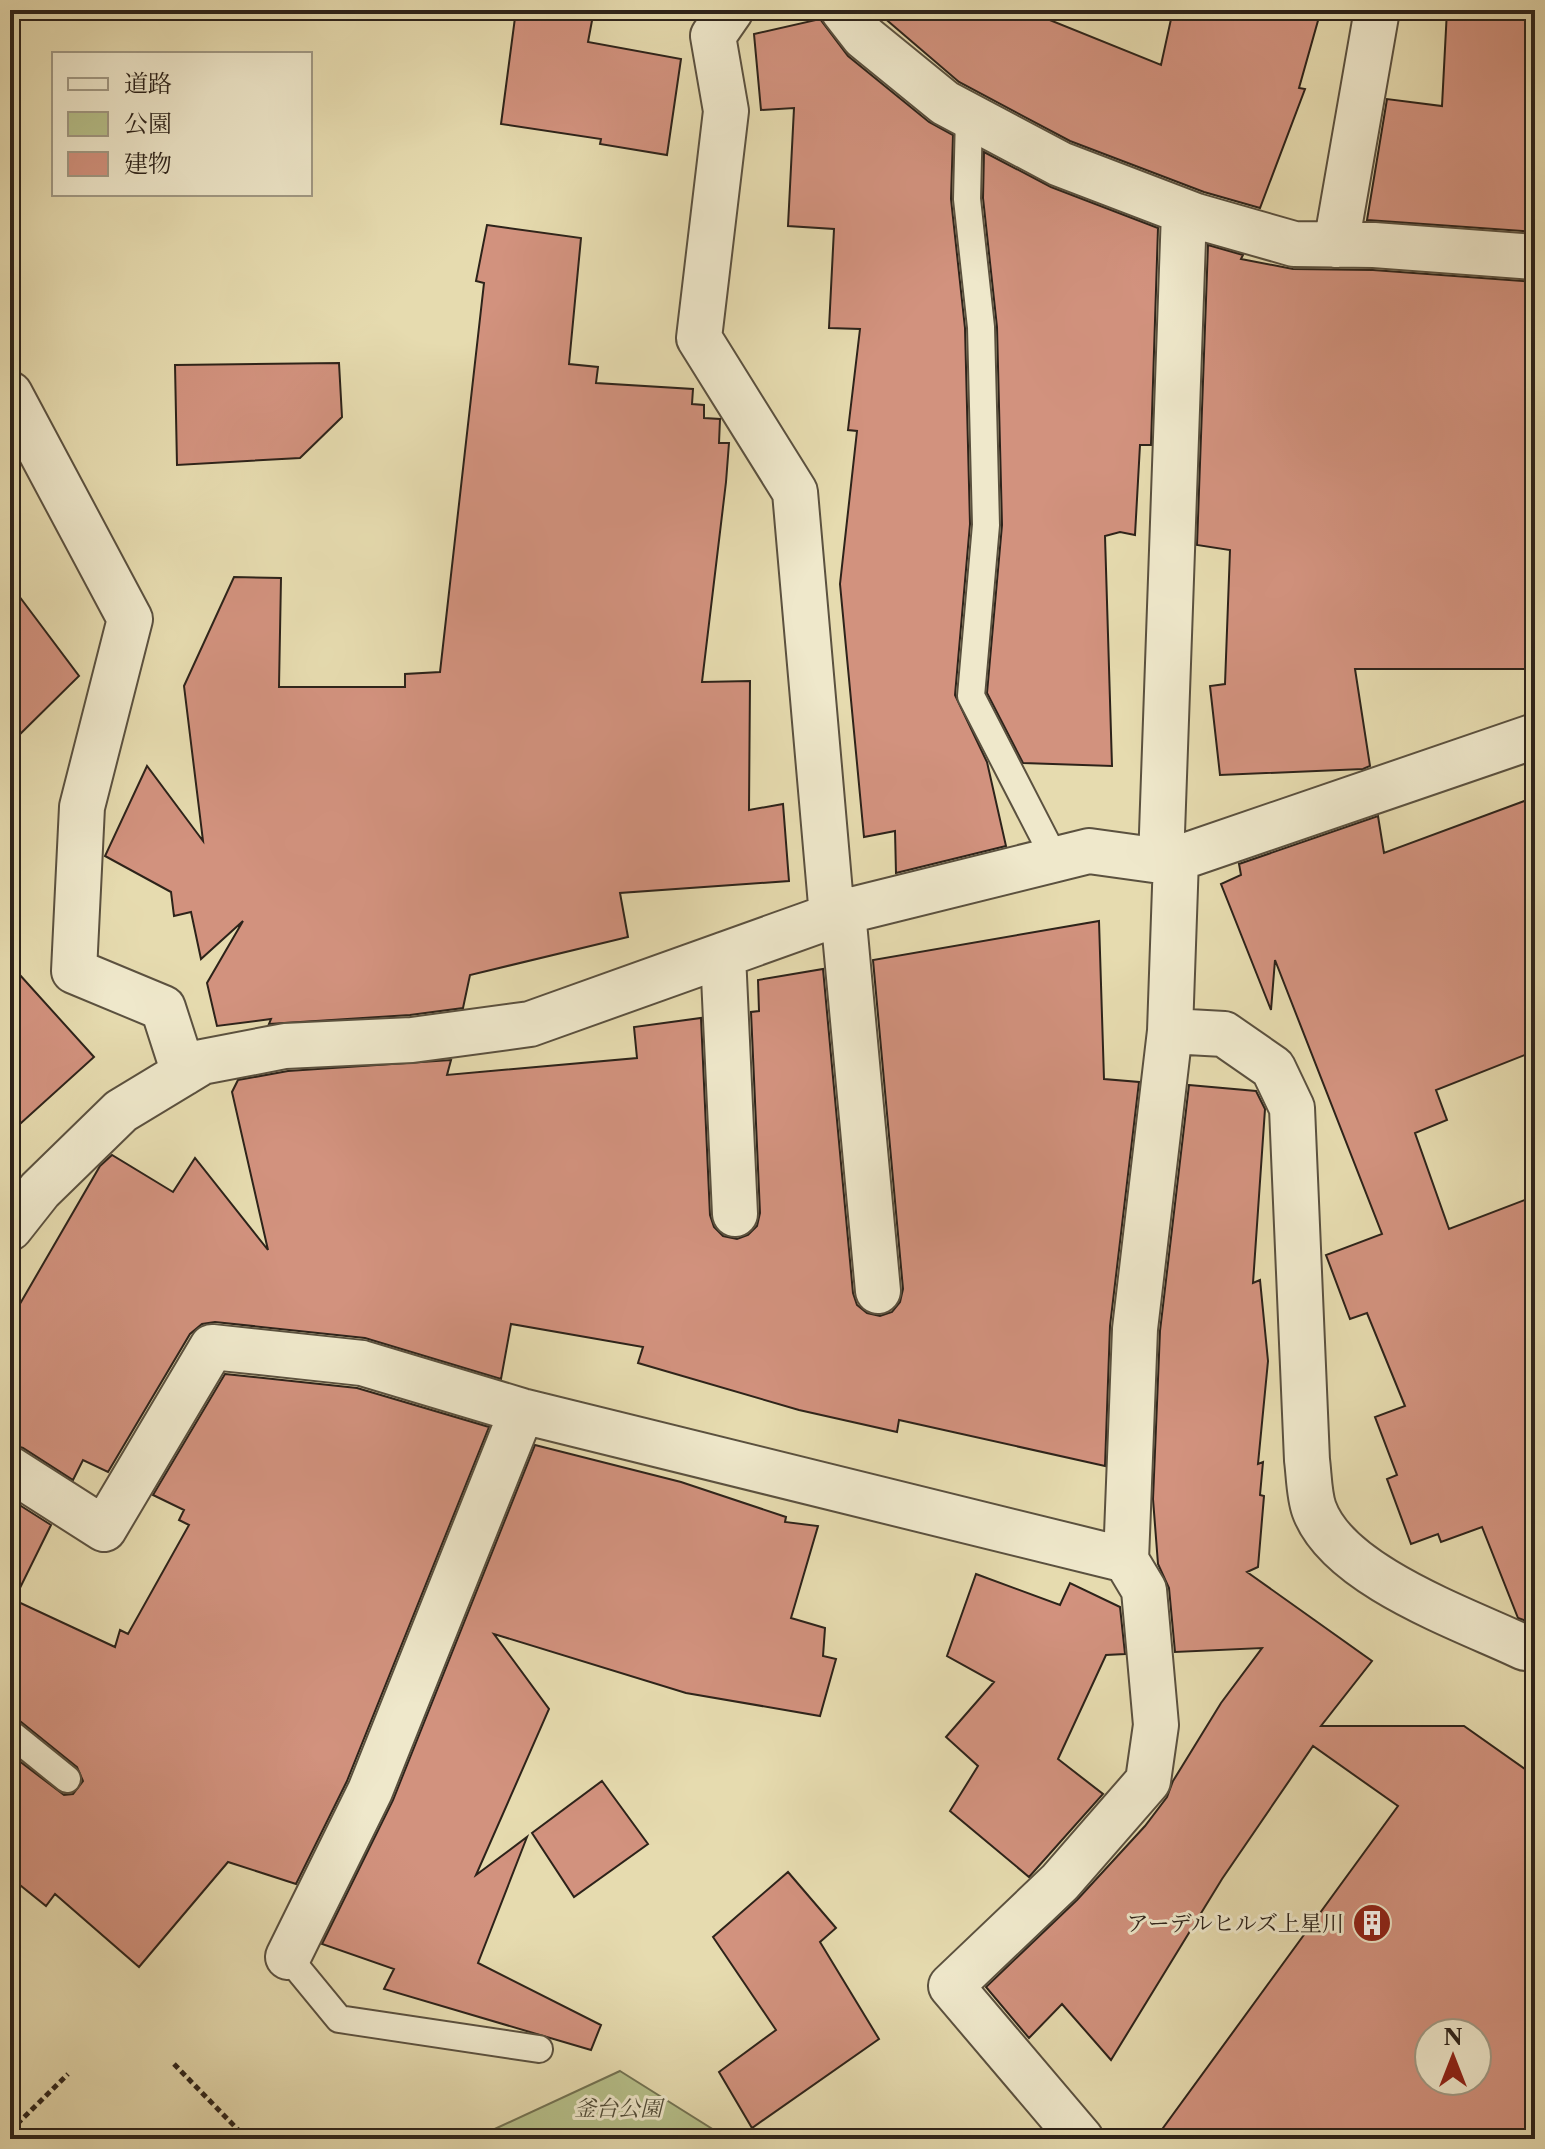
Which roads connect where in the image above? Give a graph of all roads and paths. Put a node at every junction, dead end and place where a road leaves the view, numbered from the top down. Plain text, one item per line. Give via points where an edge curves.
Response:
1 (731, 10) edge
2 (843, 10) edge
3 (1377, 10) edge
4 (969, 116) junction
5 (1184, 212) junction
6 (1336, 245) junction
7 (1535, 257) edge
8 (10, 394) edge
9 (1535, 736) edge
10 (1055, 859) junction
11 (1169, 860) junction
12 (837, 914) junction
13 (723, 955) junction
14 (1170, 1031) junction
15 (184, 1073) junction
16 (735, 1214) dead end
17 (10, 1228) edge
18 (878, 1291) dead end
19 (522, 1411) junction
20 (10, 1469) edge
21 (1126, 1560) junction
22 (1535, 1647) edge
23 (10, 1733) edge
24 (67, 1779) dead end
25 (288, 1957) joint
26 (539, 2049) dead end
27 (174, 2064) dead end
28 (68, 2074) dead end
29 (10, 2131) edge
30 (247, 2139) edge
31 (1081, 2139) edge

1 - 12 street via 713,36 726,111 699,338 795,492
2 - 4 street via 864,37 945,103
3 - 6 street
4 - 5 street via 1060,164
4 - 10 lane via 967,199 981,327 986,525 971,696
5 - 6 street via 1294,244
5 - 11 street
6 - 7 street
8 - 15 street via 130,619 82,807 74,971 163,1008
9 - 11 street
10 - 11 street via 1089,851
10 - 12 street
11 - 14 street
12 - 13 street
12 - 18 street
13 - 15 street via 530,1024 412,1040 285,1046 202,1062
13 - 16 street
14 - 21 street via 1135,1329
14 - 22 street via 1224,1034 1273,1068 1292,1108 1307,1460 1319,1518 1331,1538 1370,1574 1525,1648
15 - 17 street via 121,1111 40,1190
19 - 20 street via 362,1363 212,1347 104,1529
19 - 21 street
19 - 25 street via 370,1791
21 - 31 street via 1144,1590 1156,1725 1148,1781 1060,1882 951,1986
23 - 24 lane
25 - 26 lane via 339,2019
27 - 30 path
28 - 29 path

